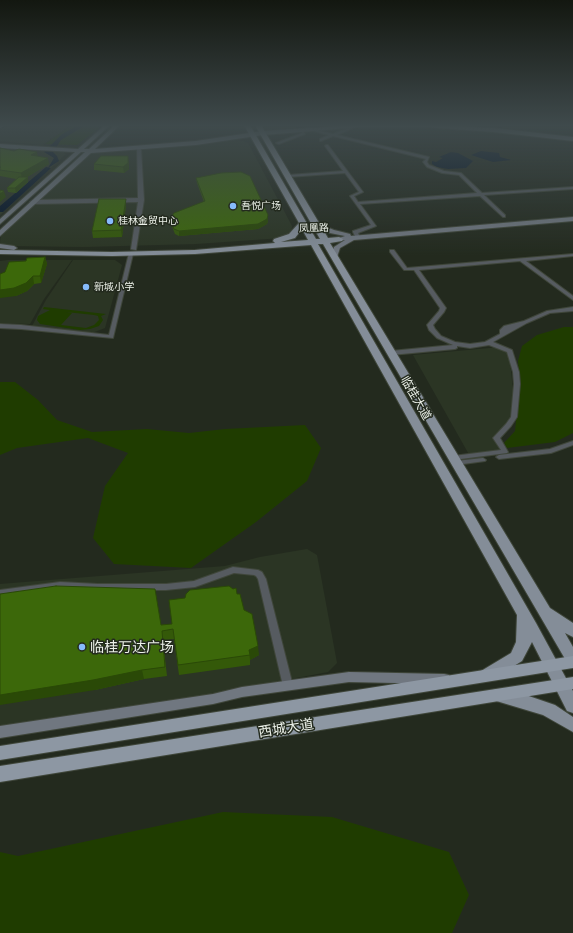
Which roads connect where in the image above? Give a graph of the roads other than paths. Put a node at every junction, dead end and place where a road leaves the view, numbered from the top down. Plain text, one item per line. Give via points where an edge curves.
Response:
1 (59, 169) edge
2 (71, 169) edge
3 (138, 169) edge
4 (275, 169) edge
5 (283, 169) edge
6 (343, 169) edge
7 (434, 169) edge
8 (346, 172) junction
9 (288, 176) junction
10 (573, 188) edge
11 (480, 195) junction
12 (139, 200) junction
13 (34, 202) junction
14 (358, 203) junction
15 (503, 216) dead end
16 (573, 219) edge
17 (0, 222) edge
18 (302, 224) junction
19 (315, 224) junction
20 (0, 234) edge
21 (358, 237) junction
22 (339, 239) joint
23 (324, 240) junction
24 (311, 241) junction
25 (276, 243) junction
26 (0, 247) edge
27 (12, 250) junction
28 (131, 251) junction
29 (392, 251) dead end
30 (0, 253) edge
31 (573, 255) edge
32 (334, 257) junction
33 (321, 258) junction
34 (522, 260) junction
35 (416, 269) junction
36 (572, 297) edge
37 (573, 309) edge
38 (0, 326) edge
39 (488, 343) junction
40 (455, 347) dead end
41 (391, 353) junction
42 (573, 443) edge
43 (455, 461) junction
44 (0, 593) edge
45 (543, 609) junction
46 (523, 613) junction
47 (573, 631) edge
48 (573, 661) edge
49 (551, 665) junction
50 (486, 676) junction
51 (464, 679) junction
52 (567, 683) edge
53 (288, 686) junction
54 (494, 694) junction
55 (573, 706) edge
56 (573, 725) edge
57 (0, 732) edge
58 (0, 753) edge
59 (0, 774) edge

1 - 17 main road
2 - 13 main road
3 - 12 street
4 - 18 main road, 临桂大道
5 - 9 main road, 临桂大道
6 - 8 street
7 - 11 street via 460,174
8 - 9 street
8 - 14 street via 361,192 352,196
9 - 19 main road, 临桂大道
10 - 11 street
11 - 14 street
11 - 15 street
12 - 13 street
12 - 28 street
13 - 20 main road
14 - 21 street via 374,226 355,232
16 - 21 main road
18 - 24 main road, 临桂大道
18 - 25 main road via 292,236
19 - 21 main road via 332,232
19 - 23 main road, 临桂大道
21 - 22 main road
21 - 32 main road via 337,247
22 - 23 main road, 凤凰路
23 - 24 main road, 凤凰路
23 - 32 main road, 临桂大道
24 - 25 main road, 凤凰路
24 - 33 main road, 临桂大道
25 - 28 main road, 凤凰路 via 195,252
25 - 33 main road via 302,249
26 - 27 main road, 凤凰路
27 - 28 main road, 凤凰路
27 - 30 main road, 凤凰路
28 - 38 street via 111,337
29 - 35 street via 406,269
31 - 34 street
32 - 41 main road, 临桂大道
33 - 46 main road, 临桂大道
34 - 35 street
34 - 36 street
35 - 39 street via 443,308 430,325 434,334 454,344 470,346
37 - 39 street via 549,312
39 - 43 street via 510,351 516,372 514,417 496,438 505,452
40 - 41 street
41 - 43 main road, 临桂大道
42 - 43 street via 551,451
43 - 45 main road, 临桂大道
44 - 53 street via 60,585 166,587 195,584 233,570 254,572 262,579
45 - 47 main road
45 - 48 main road, 临桂大道
46 - 49 main road, 临桂大道
46 - 50 main road via 524,642 517,657
48 - 49 highway, 西城大道
49 - 50 highway, 西城大道
49 - 52 main road, 临桂大道
50 - 51 highway, 西城大道
51 - 53 main road via 349,677
51 - 58 highway, 西城大道
52 - 54 highway, 西城大道
52 - 55 main road, 临桂大道
53 - 57 main road
54 - 56 main road via 549,710
54 - 59 highway, 西城大道

